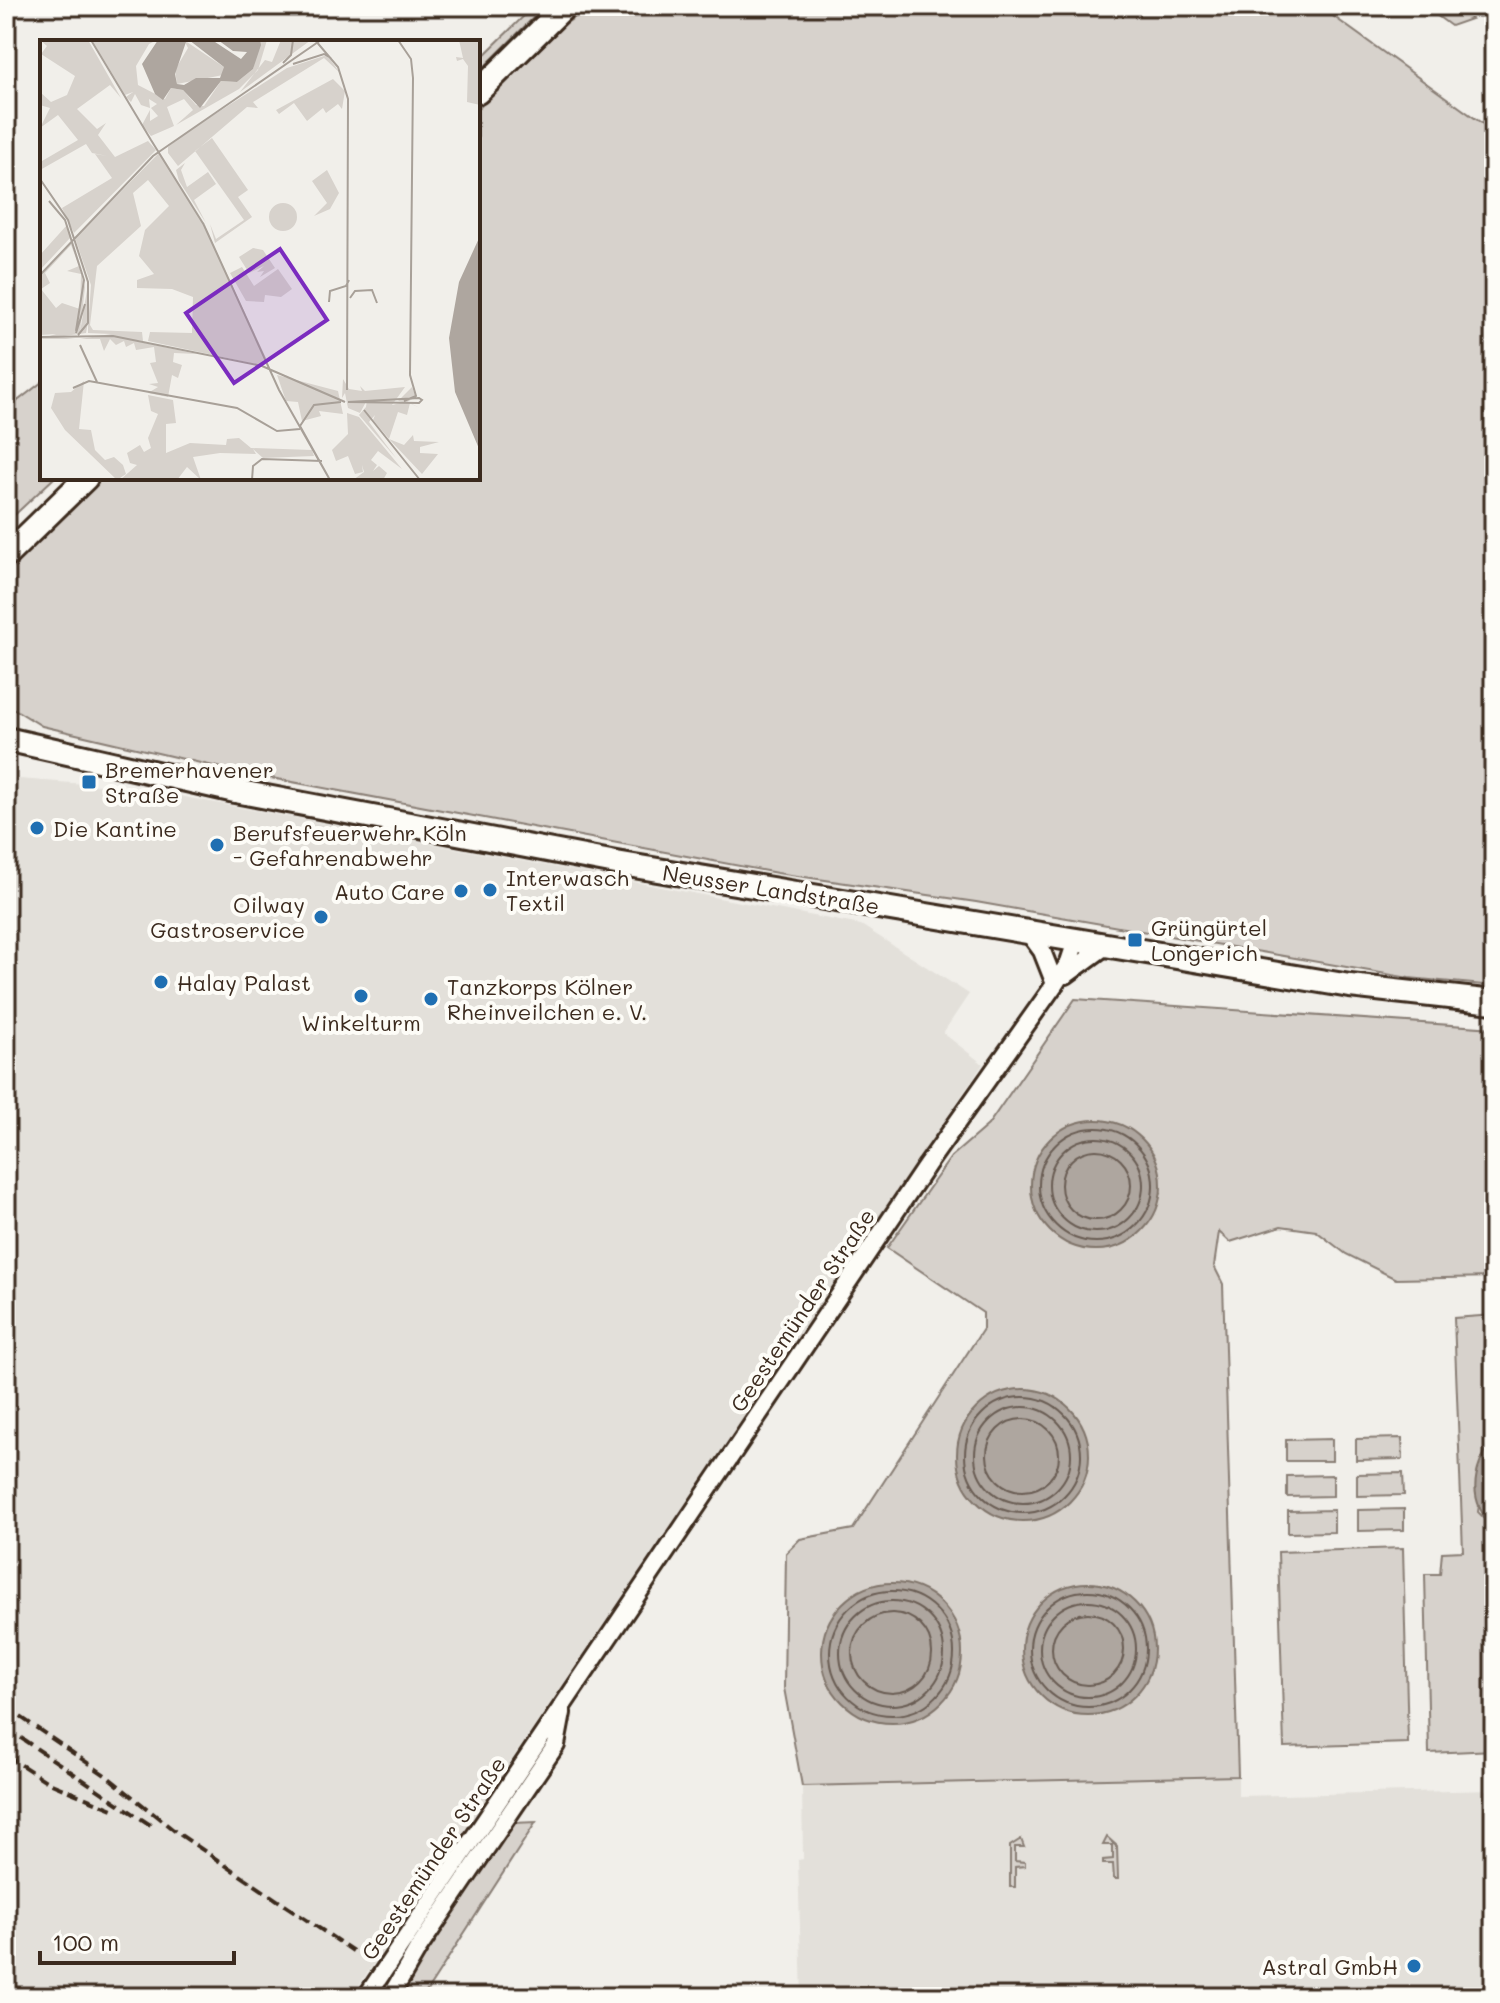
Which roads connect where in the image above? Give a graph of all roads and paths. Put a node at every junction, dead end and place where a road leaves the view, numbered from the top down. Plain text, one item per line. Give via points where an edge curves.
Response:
1 (565, 6) edge
2 (480, 90) edge
3 (84, 480) edge
4 (6, 556) edge
5 (6, 724) edge
6 (15, 741) edge
7 (1028, 932) junction
8 (1076, 941) junction
9 (1107, 945) junction
10 (1055, 984) junction
11 (1494, 1002) edge
12 (564, 1705) junction
13 (366, 1997) edge
14 (390, 1997) edge

1 - 2 main road
3 - 4 main road
5 - 6 main road
6 - 7 main road, Neusser Landstraße via 336,811
7 - 8 main road, Neusser Landstraße
7 - 10 street
8 - 9 main road, Neusser Landstraße
8 - 10 street, Geestemünder Straße
9 - 10 street
9 - 11 main road, Neusser Landstraße via 1350,986
10 - 12 street, Geestemünder Straße
12 - 13 street, Geestemünder Straße
12 - 14 street, Geestemünder Straße via 556,1745

